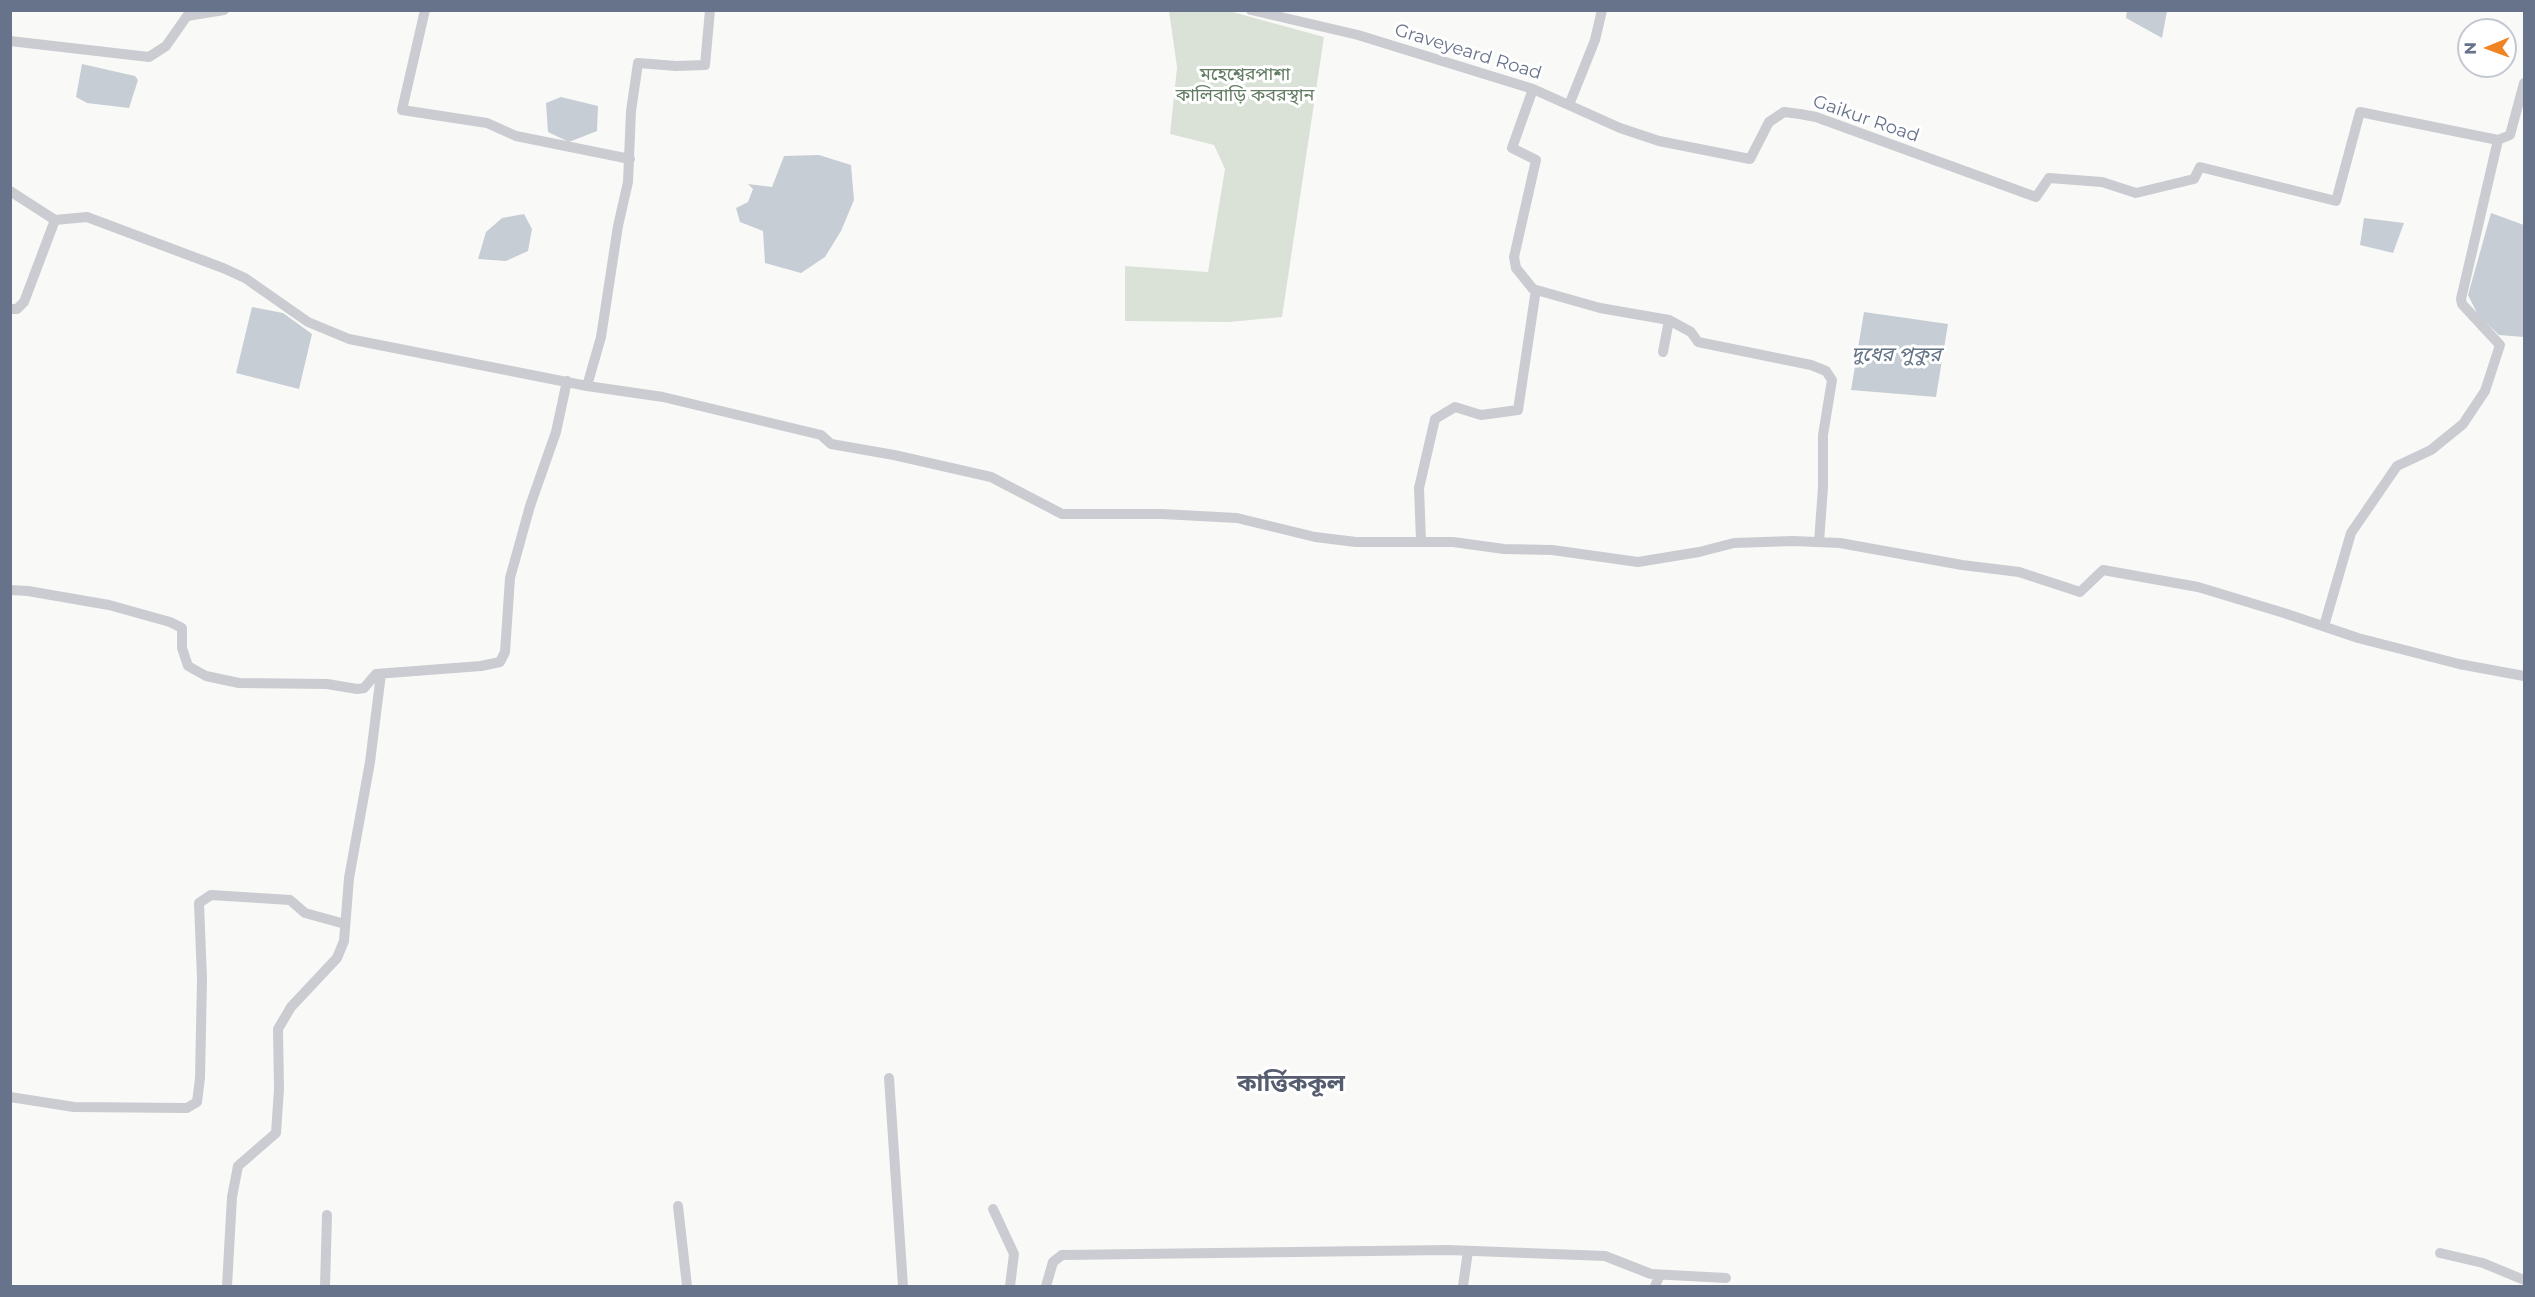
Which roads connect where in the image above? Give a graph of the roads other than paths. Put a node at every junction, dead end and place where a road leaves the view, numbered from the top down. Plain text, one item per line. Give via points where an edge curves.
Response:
1 (224, 10) edge
2 (425, 10) edge
3 (710, 10) edge
4 (1251, 10) edge
5 (1602, 10) edge
6 (10, 41) edge
7 (2524, 83) edge
8 (1533, 89) junction
9 (1569, 105) junction
10 (2498, 140) junction
11 (630, 159) junction
12 (10, 191) edge
13 (55, 220) junction
14 (1534, 296) dead end
15 (10, 309) edge
16 (1669, 321) junction
17 (1663, 352) dead end
18 (567, 381) junction
19 (587, 386) junction
20 (1421, 541) junction
21 (1819, 542) junction
22 (10, 590) edge
23 (2324, 626) junction
24 (381, 674) junction
25 (2524, 676) edge
26 (345, 924) junction
27 (889, 1078) dead end
28 (10, 1097) edge
29 (678, 1206) dead end
30 (993, 1209) dead end
31 (327, 1215) dead end
32 (1468, 1251) junction
33 (2440, 1253) dead end
34 (1660, 1275) junction
35 (1726, 1278) dead end
36 (2524, 1280) edge
37 (227, 1287) edge
38 (325, 1287) edge
39 (687, 1287) edge
40 (903, 1287) edge
41 (1010, 1287) edge
42 (1046, 1287) edge
43 (1463, 1287) edge
44 (1655, 1287) edge

1 - 6 street via 187,16 166,46 149,57
2 - 11 street via 402,110 487,123 516,136
3 - 11 street via 705,65 638,63
4 - 8 street, Graveyeard Road via 1358,35
5 - 9 street via 1595,40
7 - 10 street via 2510,135
8 - 9 street, Graveyeard Road
8 - 16 street via 1512,148 1536,160 1514,257 1516,268 1533,289 1600,308
9 - 10 street, Gaikur Road via 1659,141 1750,159 1769,122 1784,112 1816,117 2036,197 2049,178 2102,182 2136,193 2194,179 2200,167 2336,201 2360,112
10 - 23 street via 2461,299 2500,345 2485,391 2463,424 2431,450 2397,466 2351,533
11 - 19 street via 603,325
12 - 13 street
13 - 15 street via 24,302
13 - 18 street via 87,217 223,268 245,278 308,322 349,339
14 - 20 street via 1518,410 1481,415 1455,407 1435,419 1419,488
16 - 17 street
16 - 21 street via 1691,333 1698,342 1826,371 1832,380 1823,435
18 - 19 street
18 - 24 street via 556,432 510,578 505,652 500,662
19 - 20 street via 673,399 821,435 831,444 991,477 1062,514 1237,518 1316,537 1356,542
20 - 21 street via 1552,550 1638,562 1734,543
21 - 23 street via 2019,572 2080,592 2103,570 2198,587
22 - 24 street via 109,605 170,622 182,628 182,648 188,666 206,676 239,683 327,684 357,689
23 - 25 street via 2448,661
24 - 26 street
26 - 28 street via 305,913 290,900 211,895 199,903 200,1078 197,1102 187,1108 74,1107
26 - 37 street via 344,941 337,957 291,1007 278,1029 276,1133 238,1166 232,1197
27 - 40 street
29 - 39 street
30 - 41 street via 1014,1254
31 - 38 street
32 - 34 street via 1605,1256
32 - 42 street via 1062,1255 1053,1262
32 - 43 street
33 - 36 street via 2482,1263
34 - 35 street
34 - 44 street

